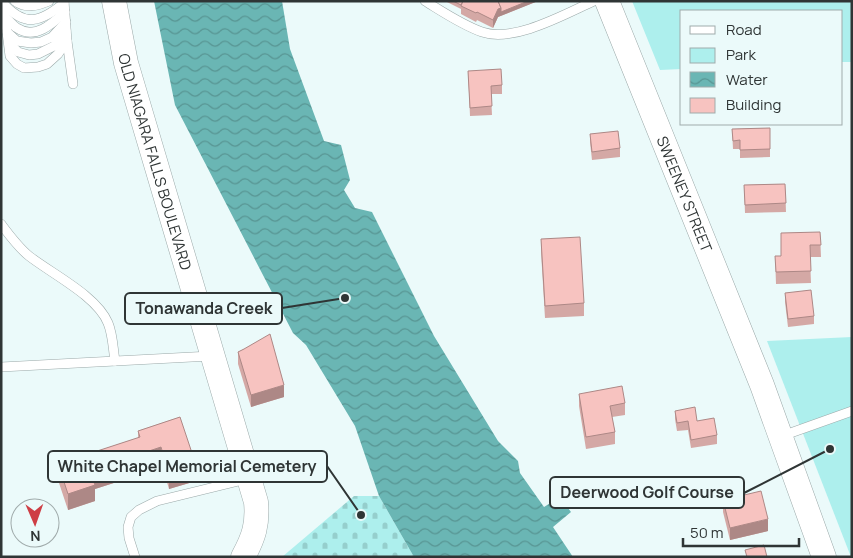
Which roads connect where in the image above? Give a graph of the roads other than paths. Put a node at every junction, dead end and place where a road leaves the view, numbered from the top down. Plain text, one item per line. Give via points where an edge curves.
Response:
1 (15, 1) edge
2 (49, 1) edge
3 (114, 1) edge
4 (425, 1) edge
5 (594, 1) edge
6 (607, 1) edge
7 (3, 2) edge
8 (64, 5) edge
9 (5, 17) junction
10 (66, 27) junction
11 (6, 37) edge
12 (67, 41) junction
13 (74, 84) dead end
14 (1, 224) edge
15 (213, 356) junction
16 (115, 361) junction
17 (1, 367) edge
18 (852, 411) edge
19 (780, 437) junction
20 (252, 485) junction
21 (135, 557) edge
22 (243, 557) edge
23 (824, 557) edge

1 - 2 lane via 29,7
3 - 15 street, OLD NIAGARA FALLS BOULEVARD via 126,63
4 - 5 lane via 483,33 500,35 535,27
6 - 19 street, SWEENEY STREET
7 - 8 lane via 11,12 35,20
7 - 9 lane
8 - 9 lane via 51,24 40,30 29,32 17,28
8 - 10 lane
9 - 11 lane
10 - 11 lane via 41,42
10 - 12 lane
11 - 12 lane via 10,56 24,68 47,64
12 - 13 lane
14 - 16 lane via 30,257 99,309 108,323
15 - 16 lane
15 - 20 street, OLD NIAGARA FALLS BOULEVARD
16 - 17 lane
18 - 19 lane
19 - 23 street, SWEENEY STREET
20 - 21 lane via 157,502 139,510 128,527
20 - 22 street, OLD NIAGARA FALLS BOULEVARD via 257,521

